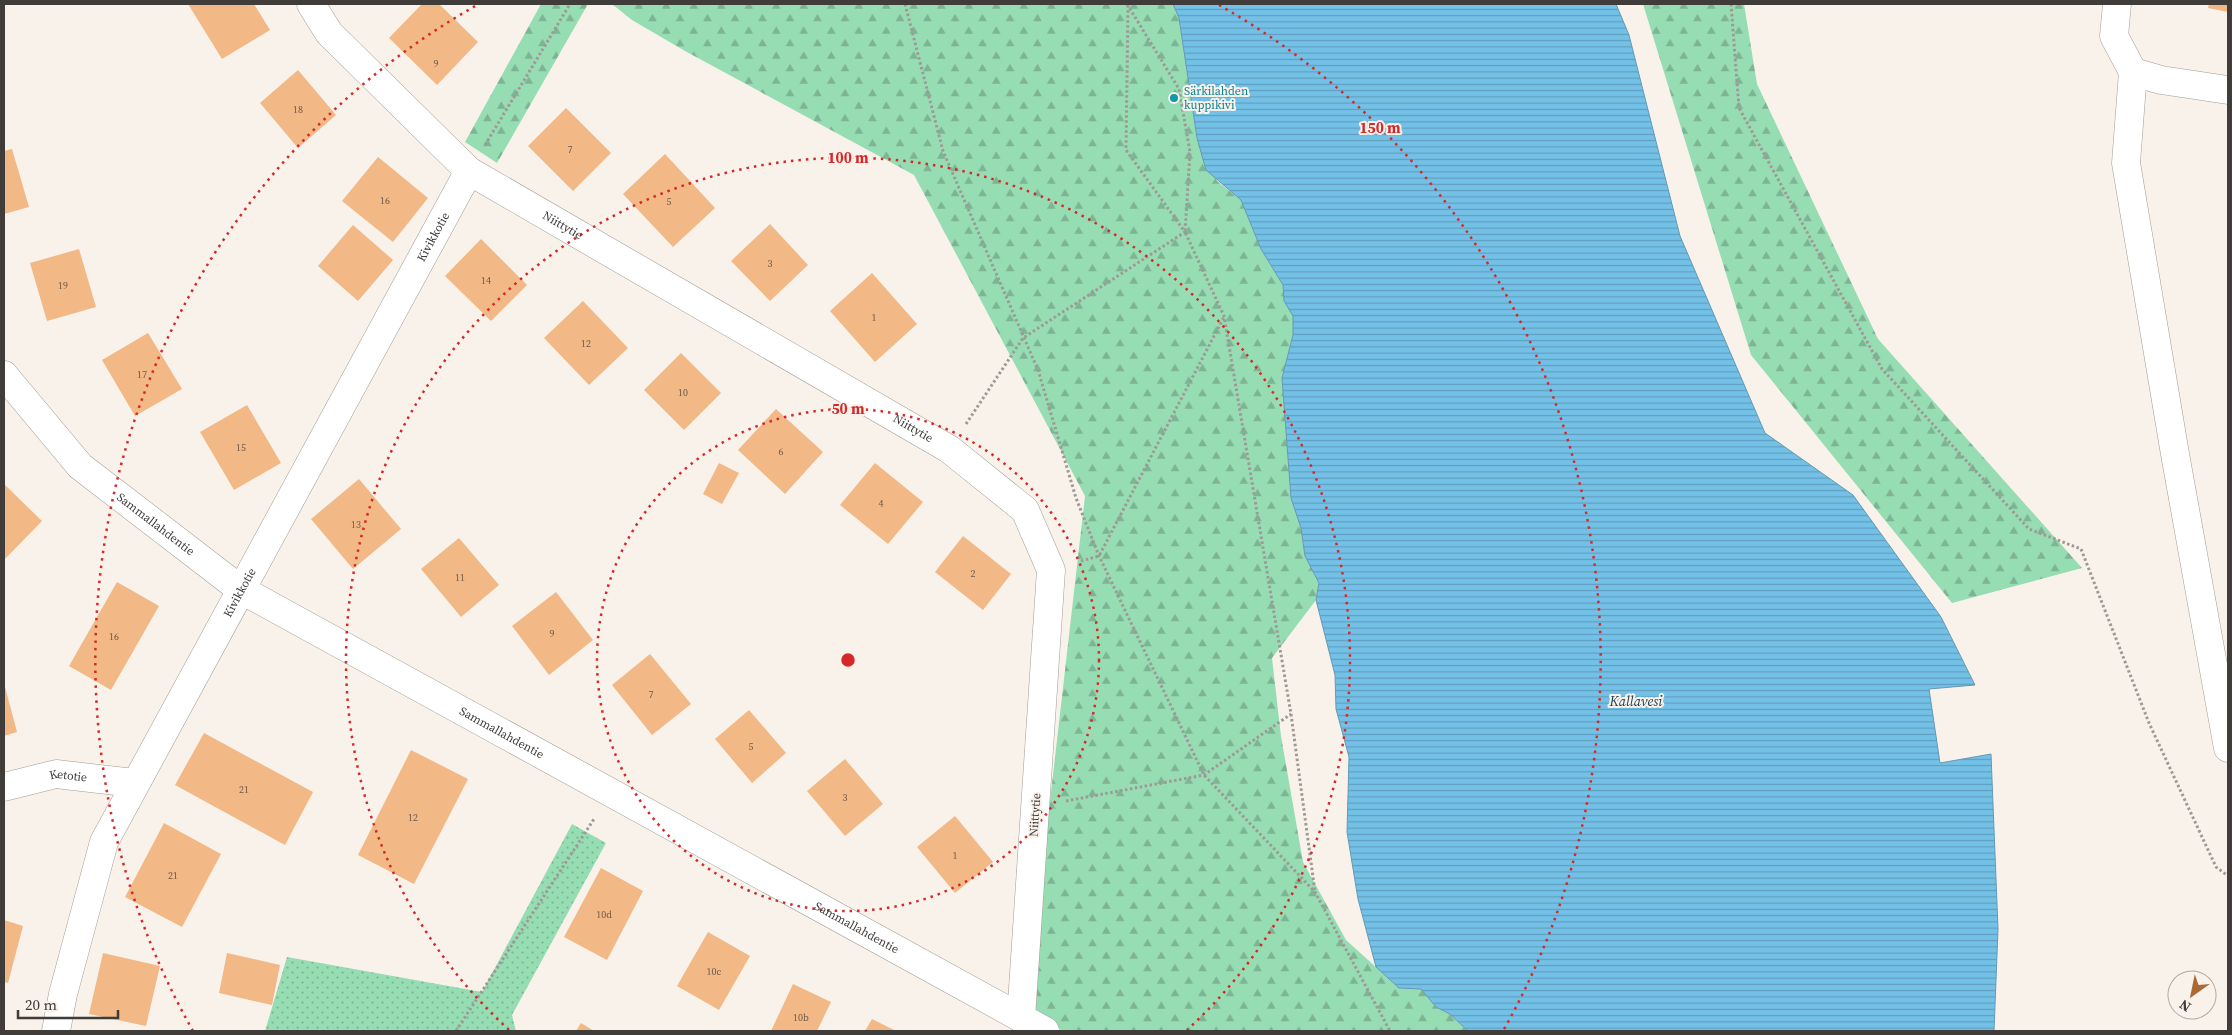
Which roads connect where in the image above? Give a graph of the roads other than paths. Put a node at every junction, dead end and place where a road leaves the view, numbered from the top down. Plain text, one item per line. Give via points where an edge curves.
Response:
1 (311, 4) edge
2 (2117, 4) edge
3 (2133, 72) junction
4 (2228, 90) edge
5 (469, 171) junction
6 (4, 375) edge
7 (240, 589) junction
8 (2228, 748) edge
9 (134, 783) junction
10 (4, 786) edge
11 (1021, 1018) junction
12 (56, 1031) edge
13 (1045, 1031) edge

1 - 5 street, Niittytie via 329,33
2 - 3 street via 2114,36
3 - 4 street via 2161,80
3 - 8 street via 2126,164
5 - 7 street, Kivikkotie
5 - 11 street, Niittytie via 949,449 1025,510 1051,570
6 - 7 street, Sammallahdentie via 80,466
7 - 9 street, Kivikkotie
7 - 11 street, Sammallahdentie
9 - 10 street, Ketotie via 56,774
9 - 12 street, Kivikkotie via 104,842
11 - 13 street, Sammallahdentie

